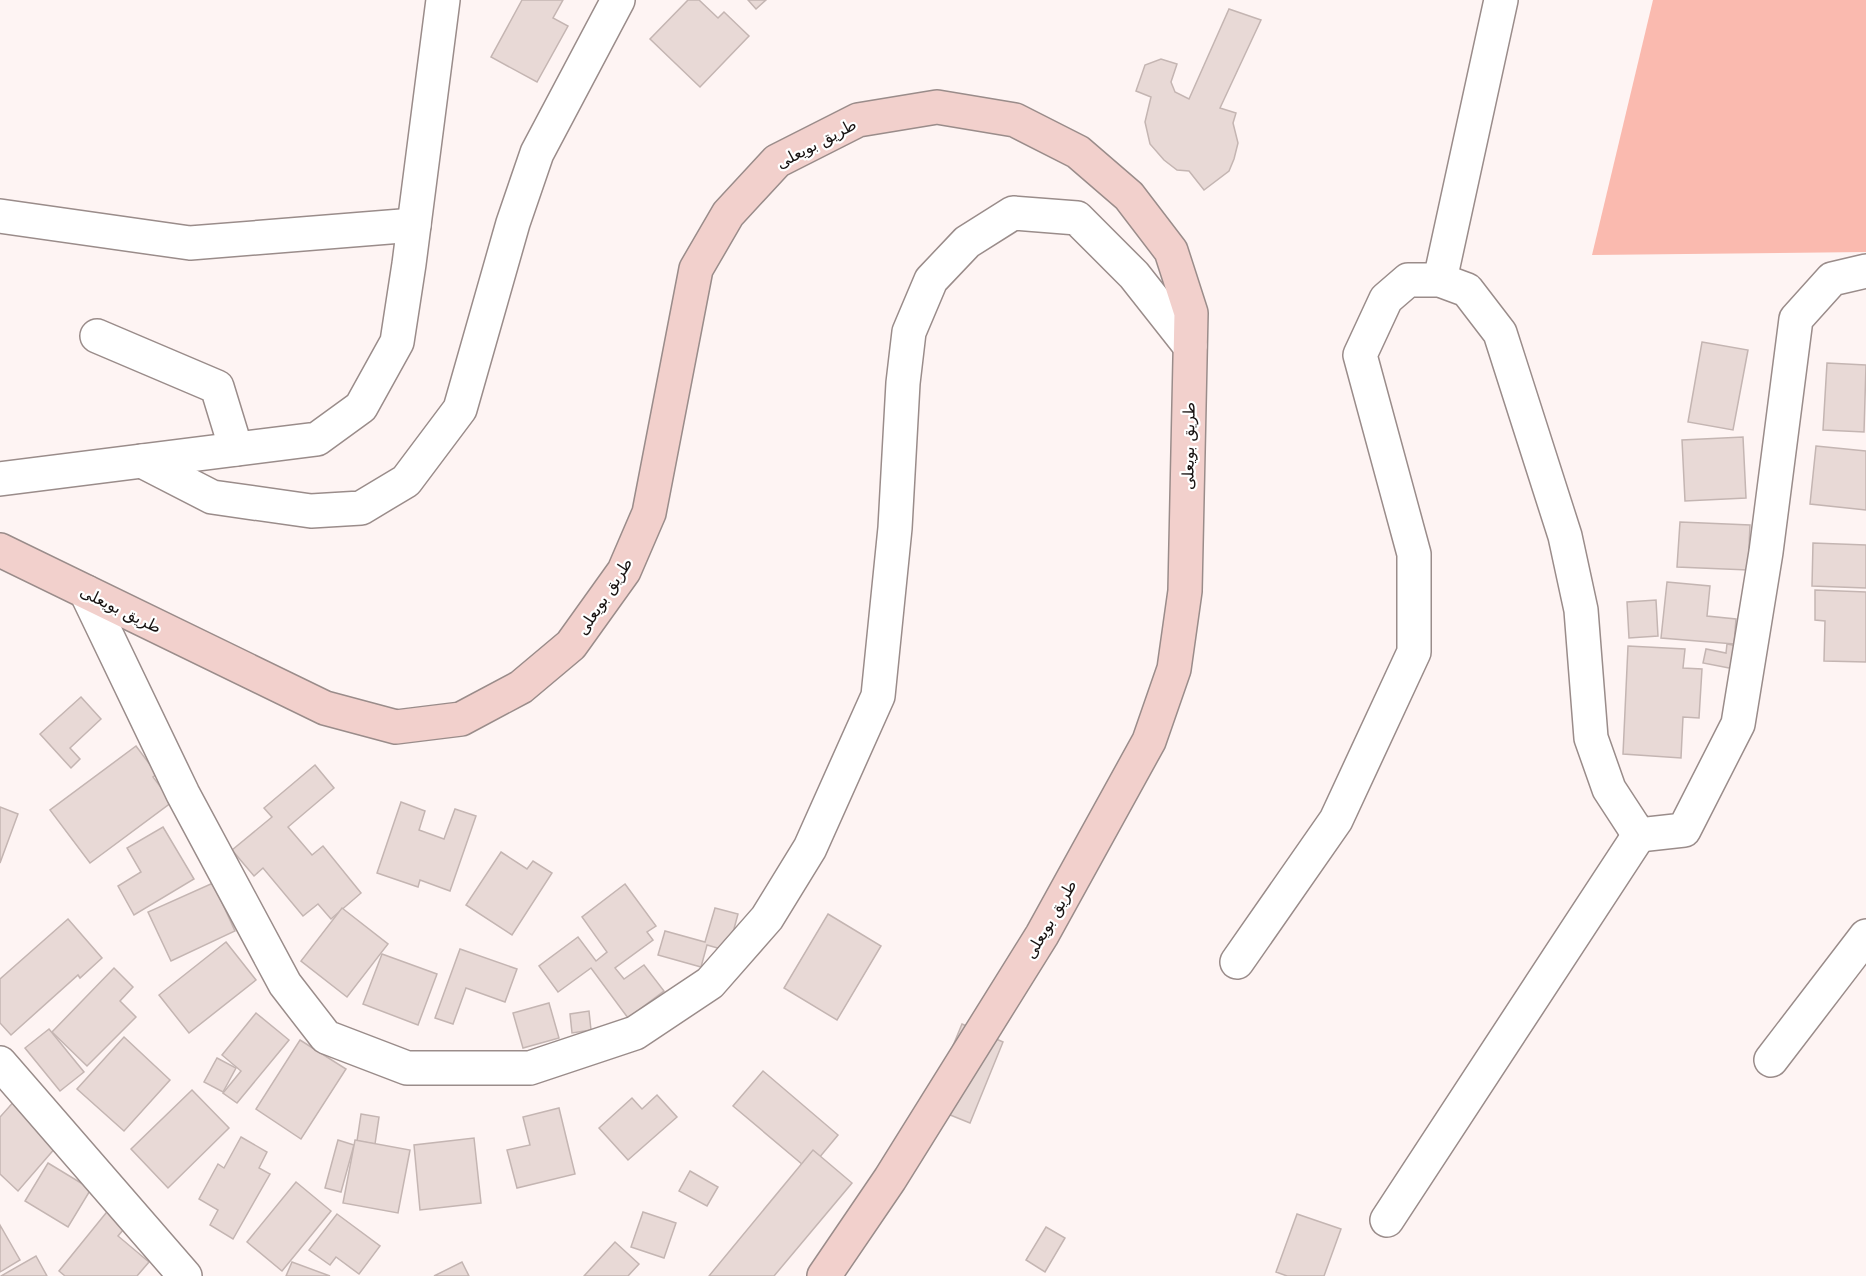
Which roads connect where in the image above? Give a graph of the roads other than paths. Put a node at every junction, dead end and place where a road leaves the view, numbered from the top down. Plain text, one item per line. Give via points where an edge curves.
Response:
1 (443, 0) edge
2 (618, 0) edge
3 (1501, 0) edge
4 (0, 216) edge
5 (414, 225) junction
6 (1866, 271) edge
7 (1440, 280) junction
8 (97, 336) dead end
9 (1190, 346) junction
10 (236, 449) junction
11 (142, 461) junction
12 (0, 479) edge
13 (0, 550) edge
14 (86, 592) junction
15 (1639, 835) junction
16 (1866, 936) edge
17 (1237, 962) dead end
18 (1771, 1060) dead end
19 (0, 1063) edge
20 (1387, 1220) dead end
21 (185, 1276) edge
22 (824, 1276) edge

1 - 5 street
2 - 11 street via 537,153 460,409 406,481 361,508 310,511 212,497
3 - 7 street
4 - 5 street via 190,243
5 - 10 street via 397,342 361,407 317,438
6 - 15 street via 1832,279 1796,320 1766,552 1738,724 1684,830
7 - 15 street via 1467,291 1500,333 1565,536 1581,610 1591,738 1609,789
7 - 17 street via 1408,280 1386,299 1360,355 1414,555 1414,652 1336,820
8 - 10 street via 217,387
9 - 14 main road, طريق بويعلى via 1191,313 1171,251 1129,196 1078,152 1015,120 937,107 858,120 777,161 728,214 696,269 649,513 624,571 571,645 521,687 461,719 396,727 325,708
9 - 14 street via 1134,275 1077,218 1013,213 967,242 931,280 909,332 878,696 810,848 767,918 710,983 634,1033 530,1068 407,1068 326,1037 285,984 183,794
9 - 22 main road, طريق بويعلى via 1185,591 1174,669 1149,741 1042,935 890,1179
10 - 11 street
11 - 12 street
13 - 14 main road, طريق بويعلى
15 - 20 street
16 - 18 street
19 - 21 street

